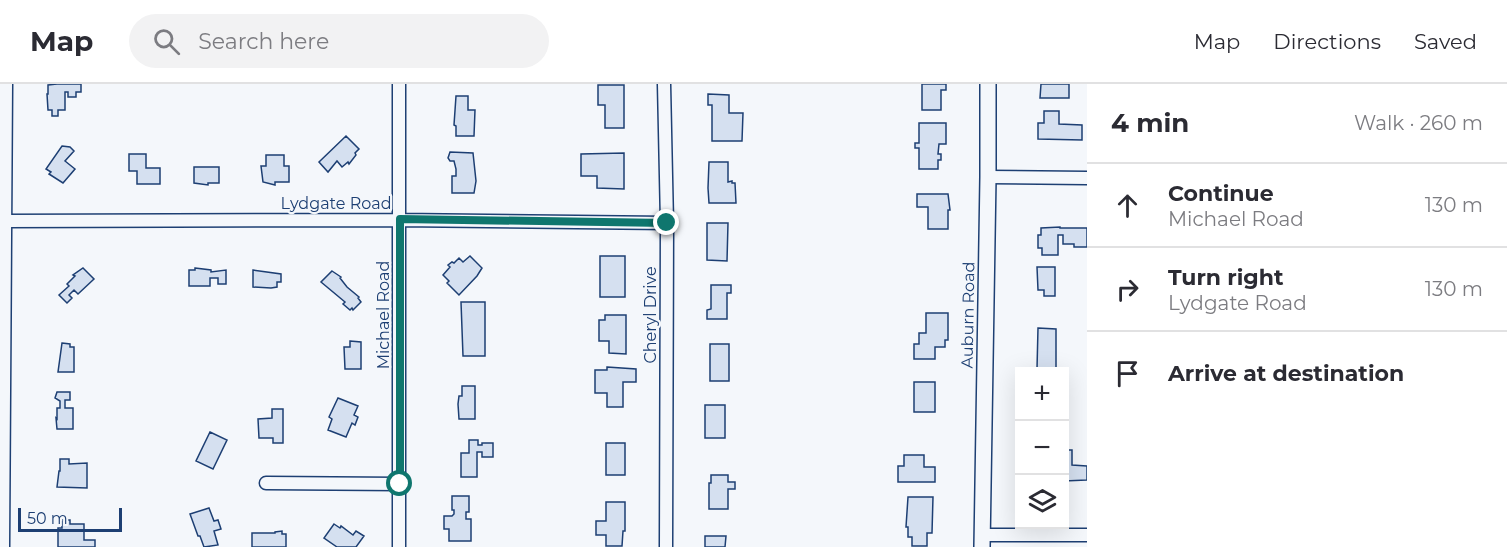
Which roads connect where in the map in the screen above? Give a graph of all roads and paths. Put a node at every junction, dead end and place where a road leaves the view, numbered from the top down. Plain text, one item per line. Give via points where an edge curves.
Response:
1 (6, 84) edge
2 (399, 84) edge
3 (664, 84) edge
4 (988, 84) edge
5 (988, 177) junction
6 (1087, 178) edge
7 (400, 219) junction
8 (4, 221) junction
9 (667, 223) junction
10 (266, 483) dead end
11 (400, 484) junction
12 (1087, 535) edge
13 (982, 541) edge
14 (3, 547) edge
15 (399, 547) edge
16 (666, 547) edge

1 - 8 street
2 - 7 street, Michael Road
3 - 9 street, Cheryl Drive
4 - 5 street, Auburn Road
5 - 6 street
5 - 13 street, Auburn Road
7 - 8 street, Lydgate Road
7 - 9 street, Lydgate Road
7 - 11 street, Michael Road
8 - 14 street
9 - 16 street, Cheryl Drive
10 - 11 street
11 - 15 street, Michael Road
12 - 13 street

